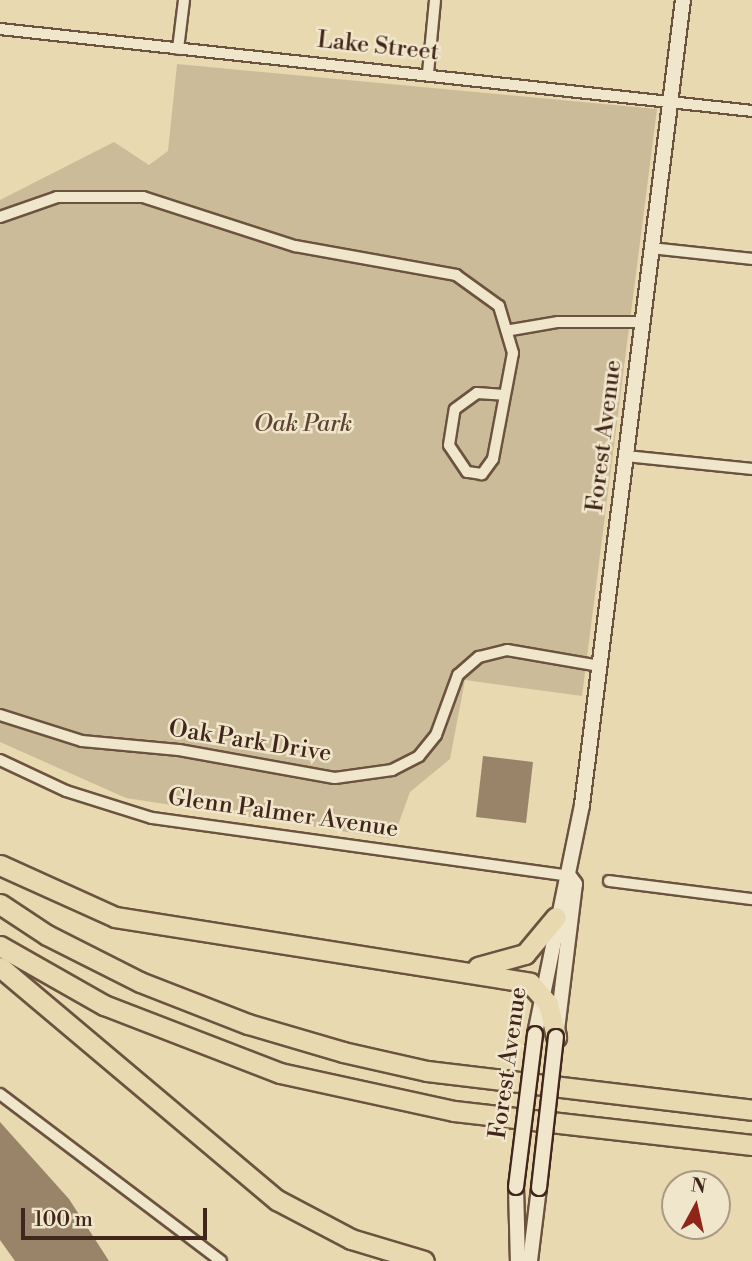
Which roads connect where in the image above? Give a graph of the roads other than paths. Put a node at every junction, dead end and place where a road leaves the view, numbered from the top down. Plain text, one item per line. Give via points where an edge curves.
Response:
1 (184, 0) edge
2 (435, 0) edge
3 (683, 0) edge
4 (0, 29) edge
5 (178, 49) junction
6 (428, 73) junction
7 (671, 101) junction
8 (752, 111) edge
9 (0, 217) edge
10 (651, 248) junction
11 (752, 259) edge
12 (642, 322) junction
13 (511, 330) junction
14 (504, 395) junction
15 (626, 456) junction
16 (752, 469) edge
17 (600, 666) junction
18 (0, 715) edge
19 (0, 760) edge
20 (0, 865) edge
21 (569, 876) junction
22 (610, 881) dead end
23 (752, 899) edge
24 (0, 904) edge
25 (556, 917) junction
26 (0, 946) edge
27 (0, 967) edge
28 (455, 970) junction
29 (541, 995) junction
30 (556, 1037) junction
31 (0, 1094) edge
32 (752, 1110) edge
33 (752, 1144) edge
34 (221, 1261) edge
35 (425, 1261) edge
36 (518, 1261) edge
37 (530, 1261) edge

1 - 5 street
2 - 6 street
3 - 7 street, Forest Avenue
4 - 5 street, Lake Street
5 - 6 street, Lake Street
6 - 7 street, Lake Street
7 - 8 street, Lake Street
7 - 10 street, Forest Avenue
9 - 13 street via 57,197 143,197 295,246 456,275 499,306
10 - 11 street
10 - 12 street, Forest Avenue
12 - 13 street via 558,322
12 - 15 street, Forest Avenue
13 - 14 street via 513,361
14 - 14 street via 477,393 455,409 449,445 467,472 482,474 493,460
15 - 16 street
15 - 17 street, Forest Avenue
17 - 18 street, Oak Park Drive via 507,650 479,657 458,675 436,735 419,756 392,770 335,778 179,750 82,741
17 - 21 street, Forest Avenue
19 - 21 street, Glenn Palmer Avenue via 66,791 152,818
20 - 28 highway via 115,917
21 - 25 street, Forest Avenue via 563,882
21 - 30 street, Forest Avenue via 575,884
22 - 23 street
24 - 32 highway via 47,935 140,982 248,1024 343,1052 427,1071
25 - 28 highway via 525,954
25 - 29 street, Forest Avenue
26 - 33 highway via 104,1005 281,1073 454,1111
27 - 35 highway via 277,1200 351,1239
28 - 29 highway via 517,979
29 - 30 highway
29 - 36 street, Forest Avenue, bridge via 516,1187
30 - 37 street, Forest Avenue, bridge
31 - 34 street

